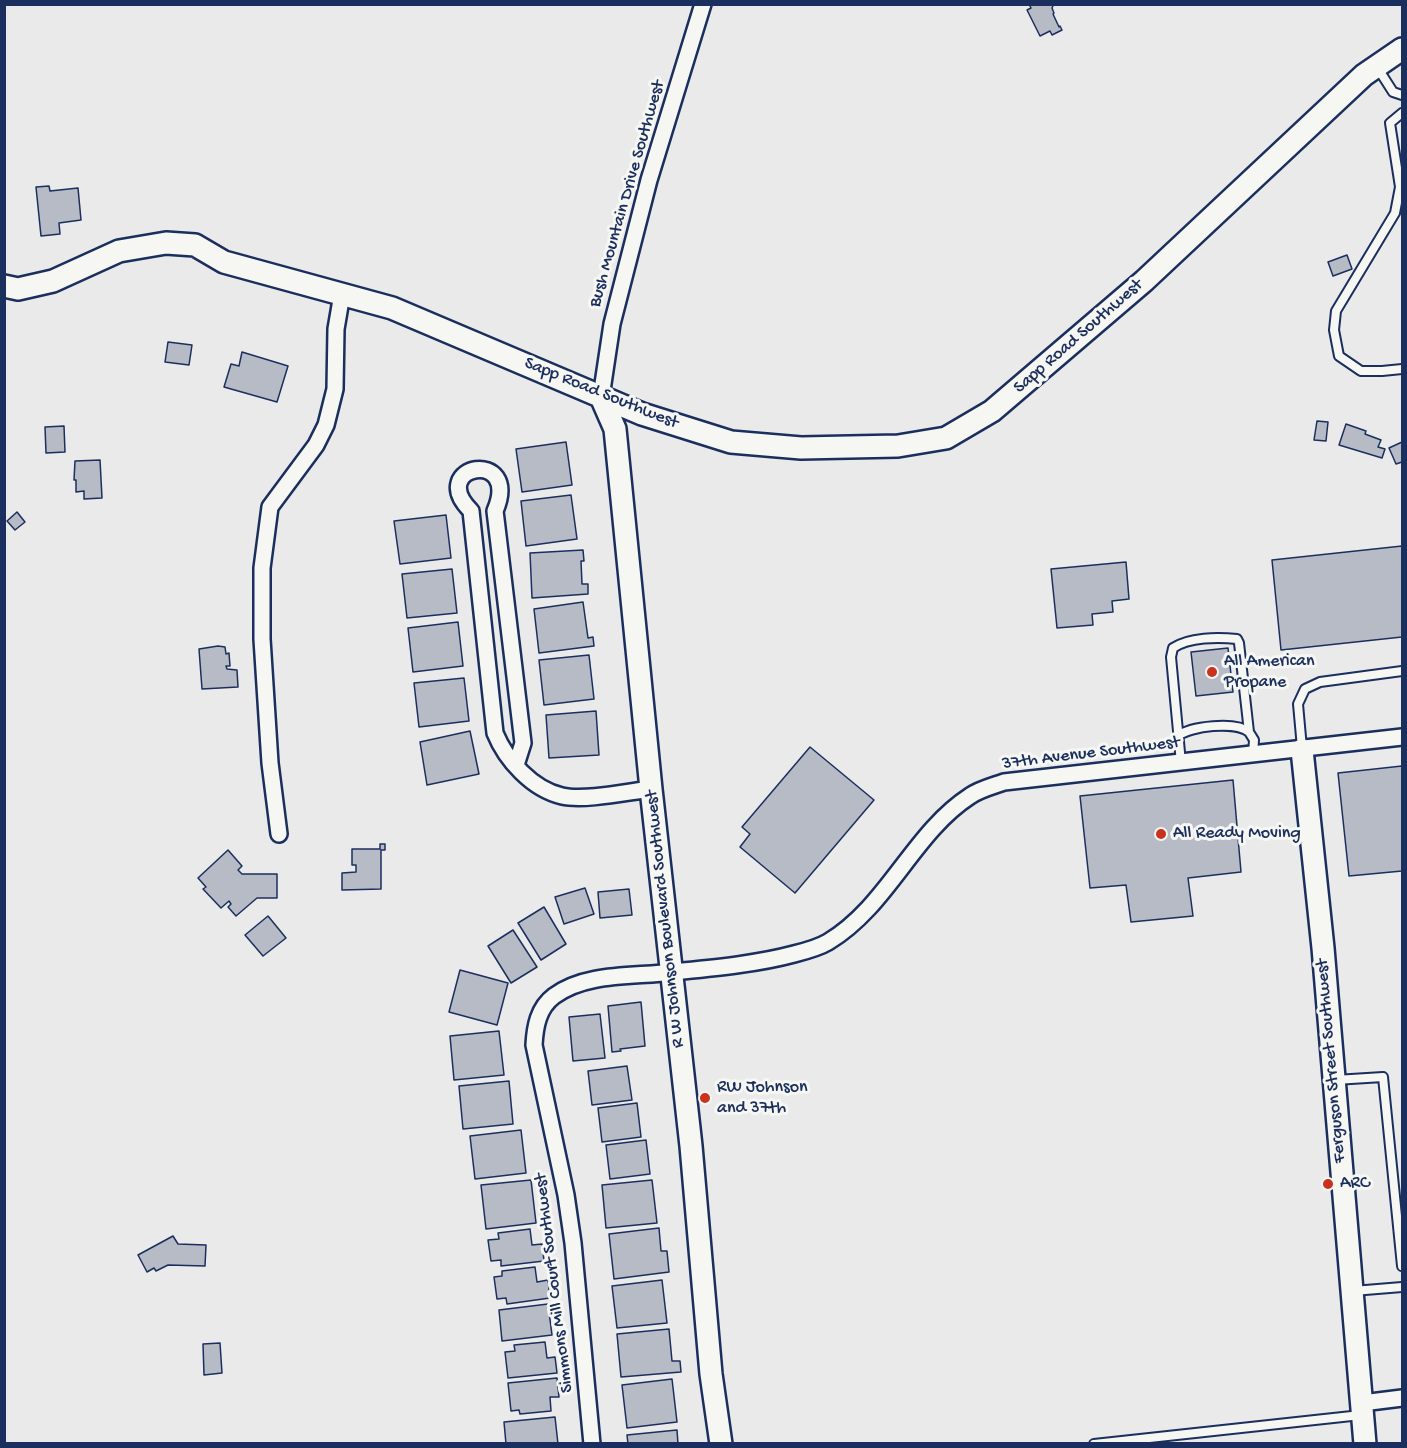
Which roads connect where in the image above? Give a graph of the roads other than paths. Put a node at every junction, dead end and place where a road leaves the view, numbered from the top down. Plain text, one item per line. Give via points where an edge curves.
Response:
1 (703, 4) edge
2 (1402, 49) edge
3 (1377, 66) junction
4 (1402, 95) edge
5 (1402, 113) edge
6 (4, 286) edge
7 (342, 294) junction
8 (1402, 369) edge
9 (601, 397) junction
10 (1402, 671) edge
11 (1249, 732) junction
12 (1178, 736) junction
13 (1402, 737) edge
14 (1302, 750) junction
15 (1253, 754) junction
16 (1181, 763) junction
17 (516, 765) junction
18 (651, 789) junction
19 (279, 834) dead end
20 (672, 973) junction
21 (1334, 1080) junction
22 (1402, 1266) edge
23 (1402, 1287) edge
24 (1352, 1291) junction
25 (1402, 1398) edge
26 (1362, 1409) junction
27 (592, 1443) edge
28 (721, 1443) edge
29 (1094, 1443) edge
30 (1365, 1443) edge

1 - 9 street, Bush Mountain Drive Southwest via 646,191 612,324
2 - 3 street, Sapp Road Southwest
3 - 4 lane via 1393,92
3 - 9 street, Sapp Road Southwest via 1049,363 992,411 946,438 898,446 812,448 730,442
5 - 8 lane via 1390,123 1400,187 1395,213 1336,311 1334,330 1339,356 1361,371
6 - 7 street, Sapp Road Southwest via 18,289 53,281 119,251 166,243 195,245 224,262
7 - 9 street, Sapp Road Southwest via 392,308
7 - 19 street via 336,330 335,389 326,425 316,445 270,507 262,568 270,763
9 - 18 street, R W Johnson Boulevard Southwest via 615,429
10 - 14 lane via 1320,681 1305,689 1298,705
11 - 12 lane via 1232,725 1188,730
11 - 12 lane via 1239,643 1237,639 1220,637 1173,648
11 - 15 lane via 1254,740
12 - 16 lane
13 - 14 street, 37th Avenue Southwest
14 - 15 street, 37th Avenue Southwest
14 - 21 street, Ferguson Street Southwest
15 - 16 street, 37th Avenue Southwest
16 - 20 street, 37th Avenue Southwest via 1023,778 986,788 948,813 871,905 827,942 791,955
17 - 17 street via 523,743 495,511 500,484 495,475 481,468 472,469 458,482 462,502 471,511 495,733 501,748
17 - 18 street via 538,784 562,796
18 - 20 street, R W Johnson Boulevard Southwest
20 - 27 street, Simmons Mill Court Southwest via 577,984 554,996 536,1024 537,1065 572,1233
20 - 28 street, R W Johnson Boulevard Southwest
21 - 22 lane via 1383,1077
21 - 24 street, Ferguson Street Southwest
23 - 24 lane
24 - 26 street, Ferguson Street Southwest
25 - 26 street
26 - 29 lane
26 - 30 street, Ferguson Street Southwest

